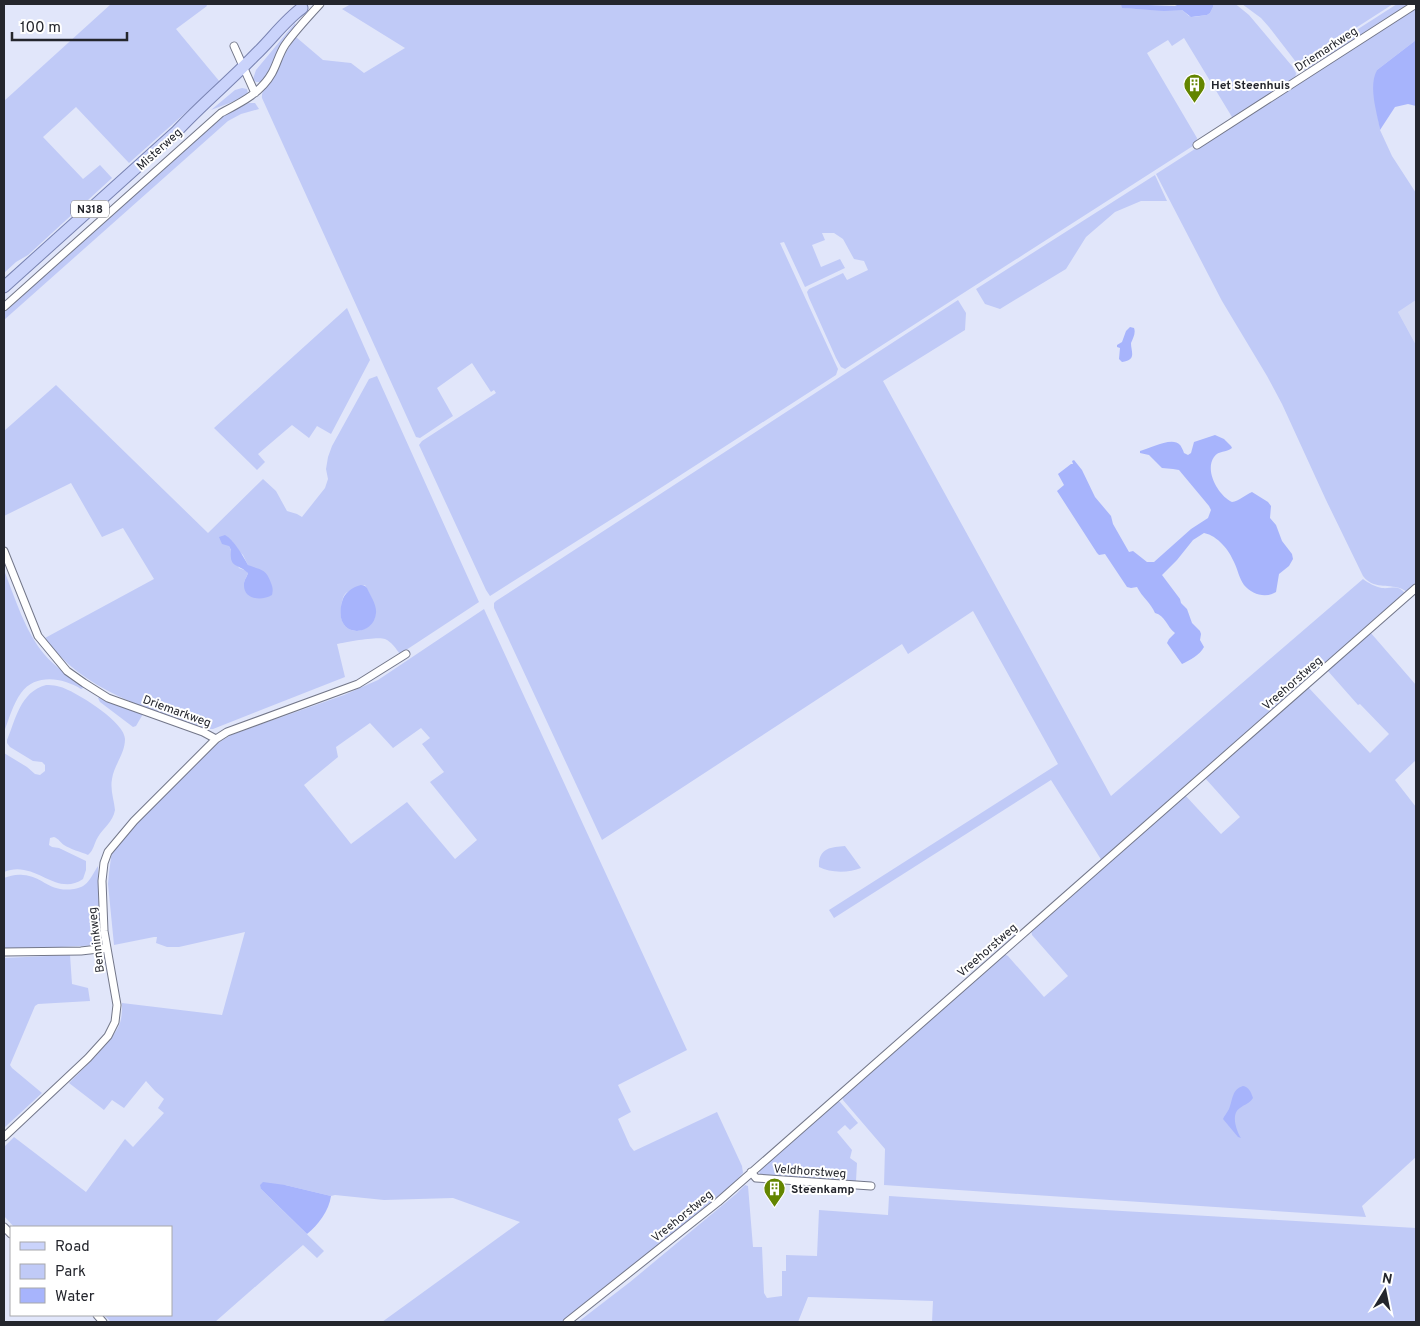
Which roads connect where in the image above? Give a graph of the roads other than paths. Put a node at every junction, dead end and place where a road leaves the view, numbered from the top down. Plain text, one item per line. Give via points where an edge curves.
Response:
1 (320, 4) edge
2 (1416, 4) edge
3 (304, 6) edge
4 (234, 46) dead end
5 (245, 70) junction
6 (255, 93) junction
7 (1197, 145) dead end
8 (4, 287) edge
9 (4, 307) edge
10 (4, 551) edge
11 (1416, 588) edge
12 (406, 654) dead end
13 (216, 738) junction
14 (107, 948) junction
15 (4, 952) edge
16 (4, 1138) edge
17 (752, 1172) junction
18 (871, 1186) dead end
19 (567, 1322) edge

1 - 6 street, Misterweg via 284,47 271,74
2 - 7 street, Driemarkweg
3 - 5 main road, Misterweg / N318
4 - 5 street
5 - 6 street
5 - 8 main road, Misterweg / N318
6 - 9 street, Misterweg via 221,113
10 - 13 street, Driemarkweg via 38,636 67,671 108,698
11 - 17 street, Vreehorstweg
12 - 13 street, Driemarkweg via 358,684
13 - 14 street, Benninkweg via 108,852 102,881
14 - 15 street
14 - 16 street, Benninkweg via 117,1005 116,1022 88,1058
17 - 18 street, Veldhorstweg via 756,1178
17 - 19 street, Vreehorstweg

